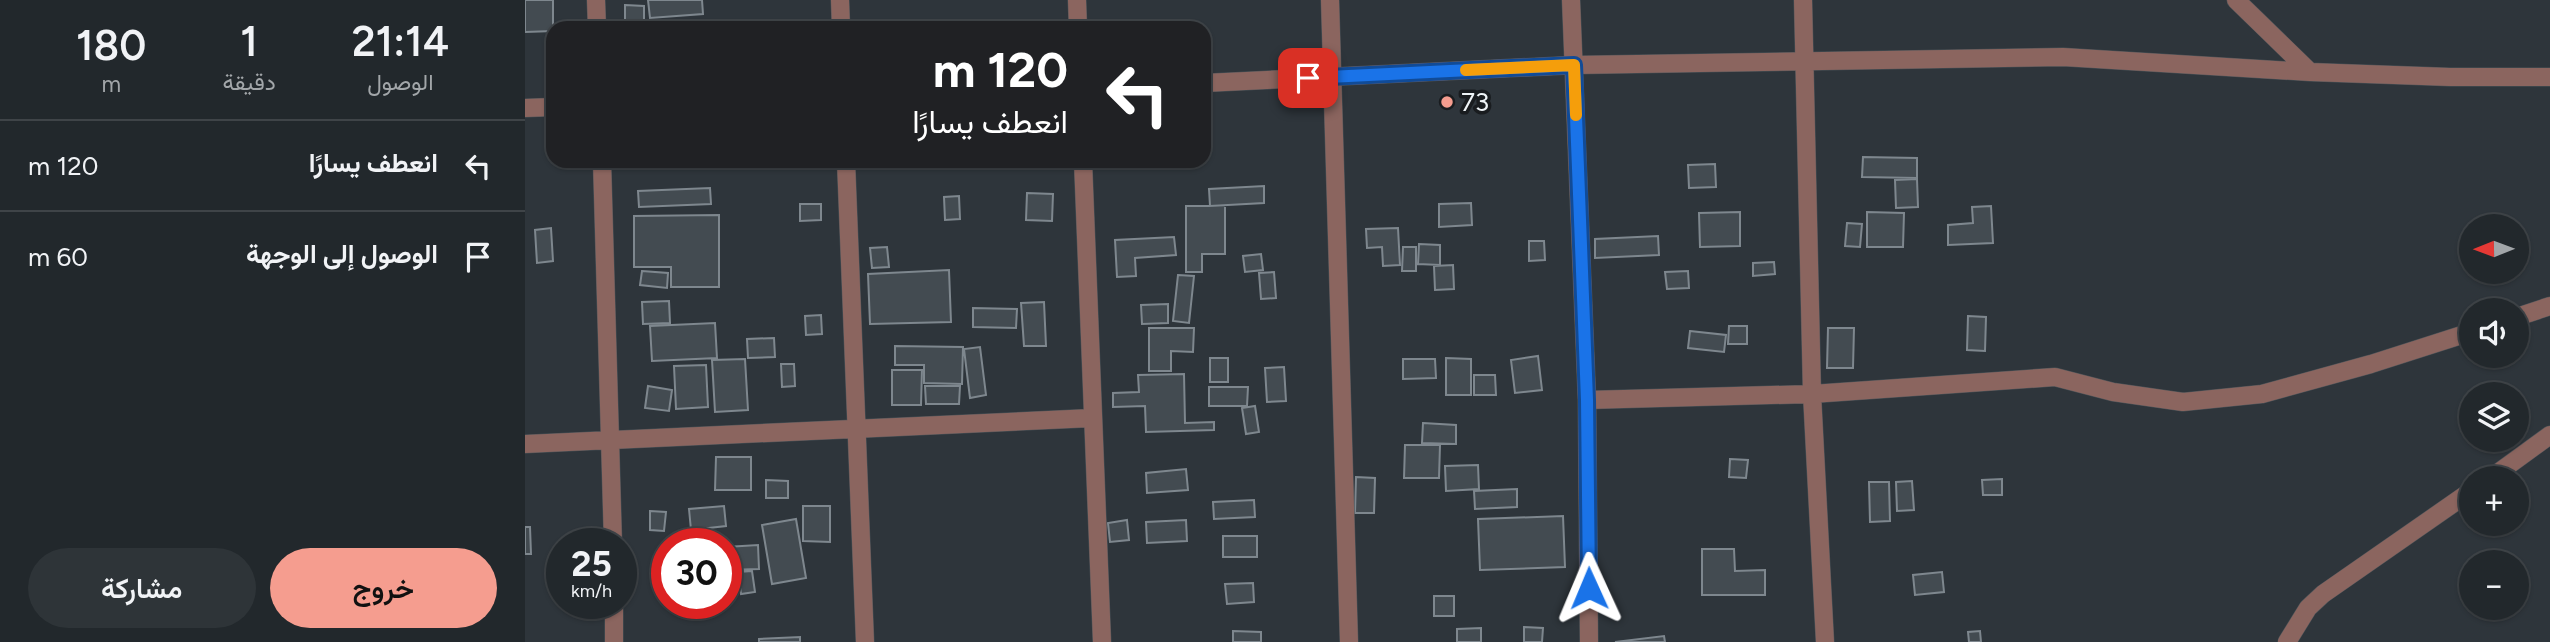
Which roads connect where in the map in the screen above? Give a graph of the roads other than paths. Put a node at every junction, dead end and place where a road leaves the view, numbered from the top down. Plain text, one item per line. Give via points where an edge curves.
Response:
1 (596, 0) edge
2 (840, 0) edge
3 (1077, 0) edge
4 (1330, 0) edge
5 (1571, 0) edge
6 (1803, 0) edge
7 (2236, 0) edge
8 (597, 21) edge
9 (841, 21) edge
10 (1078, 21) edge
11 (1806, 62) junction
12 (1574, 65) junction
13 (2310, 72) junction
14 (1334, 76) junction
15 (2550, 77) edge
16 (1211, 83) edge
17 (546, 107) edge
18 (525, 108) edge
19 (602, 168) edge
20 (846, 168) edge
21 (1083, 168) edge
22 (2550, 306) edge
23 (2529, 313) edge
24 (2459, 336) edge
25 (1812, 394) junction
26 (1587, 400) junction
27 (1092, 418) junction
28 (857, 428) junction
29 (2550, 435) edge
30 (611, 442) junction
31 (525, 444) edge
32 (2507, 466) edge
33 (2459, 499) edge
34 (613, 528) edge
35 (614, 619) edge
36 (614, 642) edge
37 (865, 642) edge
38 (1103, 642) edge
39 (1349, 642) edge
40 (1589, 642) edge
41 (1825, 642) edge
42 (2287, 642) edge

1 - 8 street
2 - 9 street
3 - 10 street
4 - 14 street
5 - 12 street
6 - 11 street
7 - 13 street
11 - 12 street
11 - 13 street via 2063,57
11 - 25 street
12 - 14 street
12 - 26 street
13 - 15 street
14 - 16 street
14 - 39 street
17 - 18 street
19 - 30 street
20 - 28 street
21 - 27 street
22 - 23 street
24 - 25 street via 2262,394 2183,402 2055,377
25 - 26 street
25 - 41 street
26 - 40 street
27 - 28 street
27 - 38 street
28 - 30 street
28 - 37 street
29 - 32 street
30 - 31 street
30 - 34 street
33 - 42 street via 2323,594 2308,608
35 - 36 street

